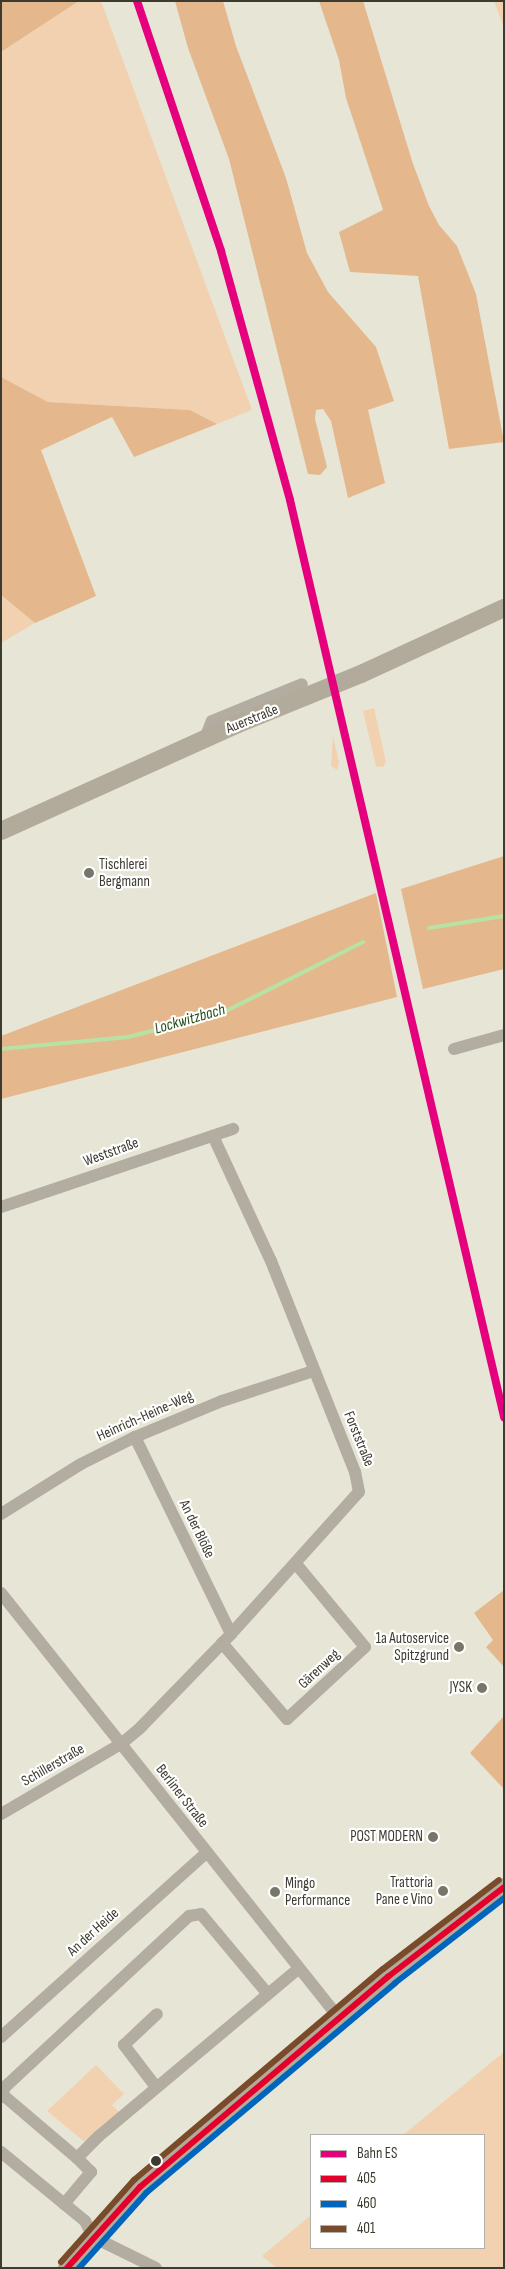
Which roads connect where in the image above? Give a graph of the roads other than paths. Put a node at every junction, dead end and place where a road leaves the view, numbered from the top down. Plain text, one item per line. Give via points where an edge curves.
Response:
1 (504, 608) edge
2 (302, 684) dead end
3 (205, 738) junction
4 (1, 830) edge
5 (504, 1035) edge
6 (454, 1048) dead end
7 (233, 1129) dead end
8 (213, 1136) junction
9 (1, 1207) edge
10 (313, 1371) junction
11 (136, 1437) junction
12 (1, 1514) edge
13 (296, 1564) junction
14 (1, 1593) edge
15 (227, 1639) junction
16 (121, 1744) junction
17 (1, 1814) edge
18 (206, 1853) junction
19 (504, 1887) edge
20 (299, 1968) junction
21 (267, 1993) junction
22 (157, 2014) dead end
23 (339, 2018) junction
24 (1, 2036) edge
25 (156, 2087) junction
26 (2, 2096) edge
27 (1, 2152) edge
28 (77, 2158) junction
29 (64, 2204) junction
30 (93, 2237) junction
31 (67, 2268) edge
32 (156, 2268) edge

1 - 3 street, Auerstraße via 361,674
2 - 3 street via 212,721
3 - 4 street, Auerstraße
5 - 6 street
7 - 8 street, Weststraße
8 - 9 street, Weststraße
8 - 10 street, Forststraße via 257,1227
10 - 11 street, Heinrich-Heine-Weg via 222,1400
10 - 13 street, Forststraße via 355,1472 359,1492
11 - 12 street, Heinrich-Heine-Weg via 81,1464
11 - 15 street, An der Blöße
13 - 15 street, Forststraße
13 - 15 street, Gärenweg via 365,1647 287,1719
14 - 16 street, Berliner Straße
15 - 16 street, Forststraße
16 - 17 street, Schillerstraße
16 - 18 street, Berliner Straße
18 - 20 street, Berliner Straße
18 - 24 street, An der Heide
19 - 23 street
20 - 21 street
20 - 23 street, Berliner Straße
21 - 25 street
21 - 26 street via 201,1914 190,1916 5,2087
22 - 25 street via 124,2045
23 - 30 street via 140,2187
25 - 28 street
26 - 28 street
27 - 29 street
28 - 29 street via 91,2172
29 - 30 street via 85,2221
30 - 31 street
30 - 32 street

